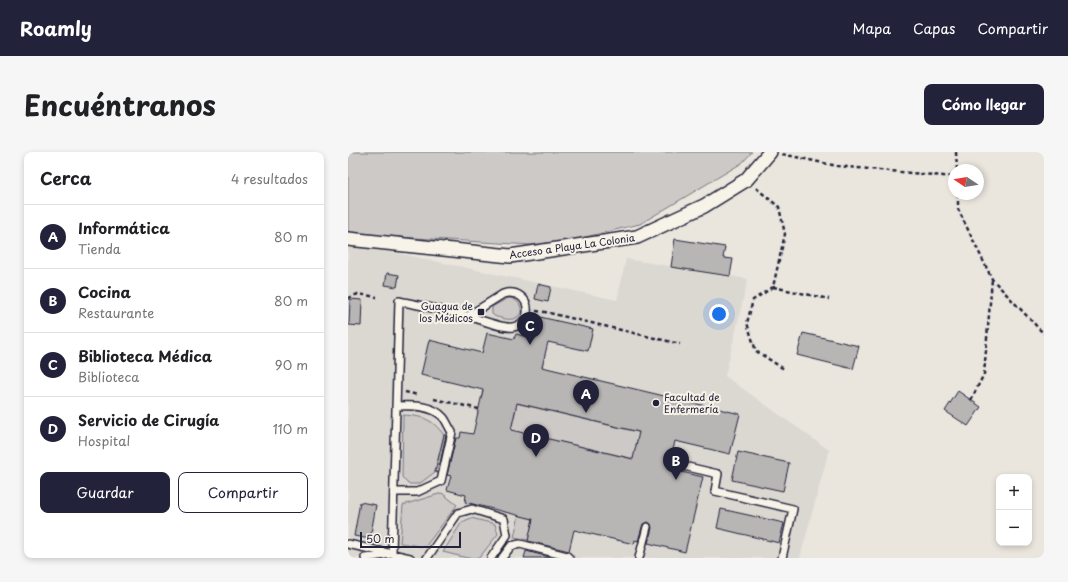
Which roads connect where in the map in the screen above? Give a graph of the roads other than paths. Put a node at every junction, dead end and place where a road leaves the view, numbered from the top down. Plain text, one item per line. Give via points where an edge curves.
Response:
1 (774, 153) edge
2 (348, 239) edge
3 (468, 316) junction
4 (396, 406) junction
5 (675, 464) dead end
6 (394, 492) junction
7 (647, 527) dead end
8 (348, 544) edge
9 (392, 554) junction
10 (365, 558) edge
11 (410, 558) edge
12 (427, 558) edge
13 (491, 558) edge
14 (502, 558) edge
15 (569, 558) edge
16 (639, 558) edge
17 (782, 558) edge

1 - 2 street, Acceso a Playa La Colonia via 746,180 704,206 637,237 510,256
3 - 3 lane via 514,327 523,321 527,310 524,299 509,292
3 - 4 lane via 399,300
4 - 6 lane
4 - 6 lane via 412,405 434,410 452,432 441,481 416,492
5 - 17 lane via 718,474 715,491 794,509
6 - 9 lane
7 - 16 lane
8 - 9 lane
9 - 10 lane
9 - 11 lane
12 - 13 lane via 458,513 472,509 504,519 507,536
14 - 15 lane via 511,546 520,544

